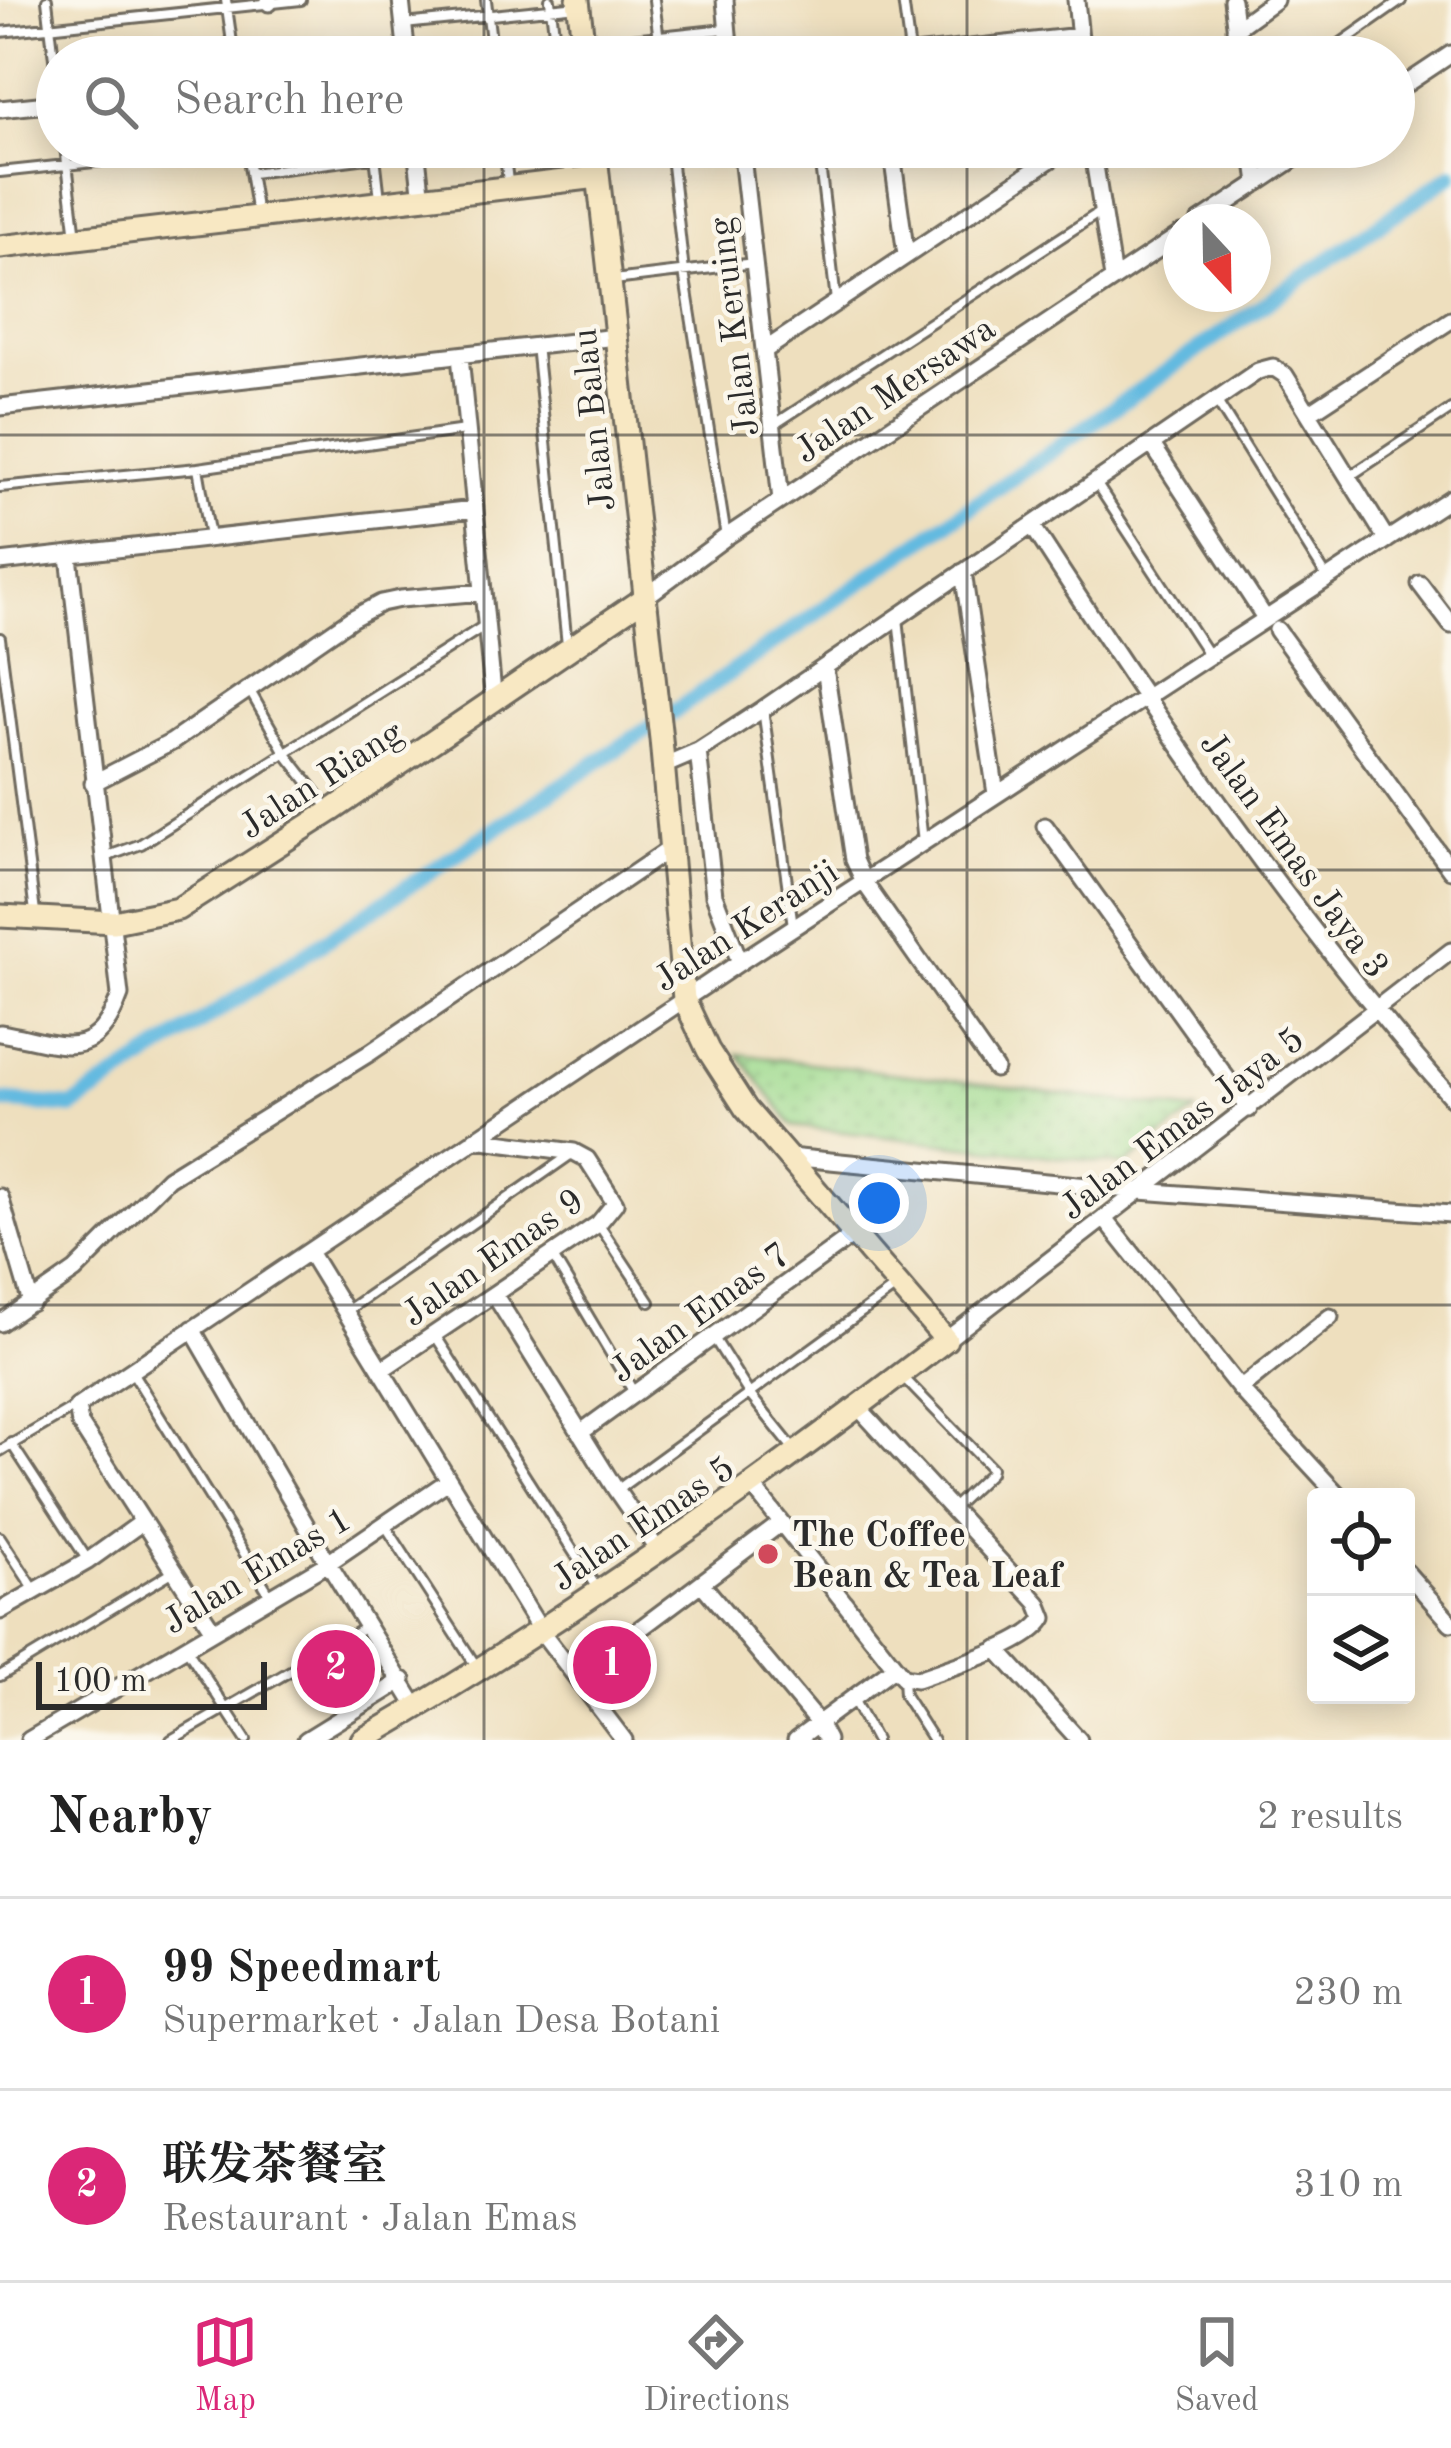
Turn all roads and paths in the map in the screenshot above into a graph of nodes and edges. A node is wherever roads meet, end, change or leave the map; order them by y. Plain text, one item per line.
1 (47, 0) edge
2 (301, 0) edge
3 (401, 0) edge
4 (486, 0) edge
5 (654, 0) edge
6 (743, 0) edge
7 (904, 0) edge
8 (1076, 0) edge
9 (1232, 0) edge
10 (1275, 0) edge
11 (725, 1) edge
12 (269, 2) edge
13 (1401, 2) edge
14 (579, 3) edge
15 (227, 4) edge
16 (551, 4) edge
17 (488, 16) junction
18 (404, 24) junction
19 (50, 27) junction
20 (727, 29) junction
21 (1235, 29) junction
22 (0, 32) edge
23 (658, 35) junction
24 (51, 36) edge
25 (231, 36) edge
26 (405, 36) edge
27 (490, 36) edge
28 (554, 36) edge
29 (583, 36) edge
30 (653, 36) edge
31 (728, 36) edge
32 (908, 36) edge
33 (1080, 36) edge
34 (1236, 36) edge
35 (1352, 36) edge
36 (1451, 54) edge
37 (1415, 78) edge
38 (36, 105) edge
39 (0, 109) edge
40 (38, 168) edge
41 (67, 168) edge
42 (251, 168) edge
43 (277, 168) edge
44 (377, 168) edge
45 (418, 168) edge
46 (506, 168) edge
47 (569, 168) edge
48 (597, 168) edge
49 (672, 168) edge
50 (744, 168) edge
51 (820, 168) edge
52 (894, 168) edge
53 (1037, 168) edge
54 (1095, 168) edge
55 (1256, 168) edge
56 (1280, 168) edge
57 (0, 172) edge
58 (252, 172) junction
59 (598, 177) junction
60 (570, 183) junction
61 (1258, 183) junction
62 (509, 189) junction
63 (422, 200) junction
64 (381, 202) junction
65 (1226, 204) edge
66 (1100, 212) junction
67 (257, 217) junction
68 (76, 239) junction
69 (1163, 246) edge
70 (0, 247) edge
71 (906, 255) junction
72 (755, 263) junction
73 (684, 272) junction
74 (1113, 278) junction
75 (609, 281) junction
76 (836, 302) junction
77 (1451, 320) edge
78 (616, 338) junction
79 (536, 345) junction
80 (765, 350) junction
81 (460, 356) junction
82 (1216, 400) junction
83 (0, 407) edge
84 (1451, 409) edge
85 (1309, 412) junction
86 (774, 424) junction
87 (467, 430) junction
88 (1153, 446) junction
89 (198, 468) junction
90 (1347, 478) junction
91 (1096, 483) junction
92 (0, 487) edge
93 (1451, 498) edge
94 (781, 500) junction
95 (474, 509) junction
96 (1033, 527) junction
97 (210, 537) junction
98 (726, 537) junction
99 (1387, 540) junction
100 (69, 556) junction
101 (0, 562) edge
102 (963, 572) junction
103 (1327, 577) junction
104 (1420, 584) dead end
105 (482, 592) junction
106 (644, 598) junction
107 (898, 616) junction
108 (1271, 624) junction
109 (486, 625) junction
110 (1451, 625) edge
111 (0, 638) edge
112 (568, 652) junction
113 (1209, 655) junction
114 (825, 668) junction
115 (250, 691) junction
116 (1144, 698) junction
117 (494, 703) junction
118 (763, 710) junction
119 (698, 751) junction
120 (286, 754) junction
121 (663, 766) junction
122 (93, 783) junction
123 (996, 794) junction
124 (331, 811) junction
125 (1045, 826) dead end
126 (923, 843) junction
127 (671, 848) junction
128 (102, 859) junction
129 (1451, 870) edge
130 (864, 882) junction
131 (0, 916) edge
132 (36, 920) junction
133 (113, 922) junction
134 (794, 928) junction
135 (1451, 951) edge
136 (740, 962) junction
137 (684, 999) junction
138 (1375, 1011) junction
139 (0, 1033) edge
140 (995, 1069) dead end
141 (1451, 1097) edge
142 (1249, 1109) junction
143 (475, 1138) junction
144 (574, 1152) junction
145 (789, 1157) junction
146 (1140, 1191) junction
147 (0, 1197) edge
148 (1451, 1214) edge
149 (1104, 1218) junction
150 (598, 1224) junction
151 (853, 1235) junction
152 (309, 1252) junction
153 (551, 1253) junction
154 (897, 1286) junction
155 (494, 1294) junction
156 (31, 1303) junction
157 (650, 1303) dead end
158 (344, 1312) junction
159 (1330, 1317) dead end
160 (0, 1323) edge
161 (192, 1329) junction
162 (434, 1334) junction
163 (713, 1336) junction
164 (946, 1340) junction
165 (131, 1370) junction
166 (381, 1370) junction
167 (901, 1374) junction
168 (1240, 1389) junction
169 (636, 1395) junction
170 (750, 1395) junction
171 (77, 1407) junction
172 (858, 1407) junction
173 (580, 1433) junction
174 (11, 1443) junction
175 (0, 1451) edge
176 (796, 1454) junction
177 (448, 1481) junction
178 (753, 1487) junction
179 (1332, 1488) edge
180 (616, 1490) junction
181 (952, 1509) junction
182 (141, 1523) junction
183 (781, 1523) junction
184 (386, 1525) junction
185 (0, 1538) edge
186 (659, 1552) junction
187 (88, 1561) junction
188 (328, 1563) junction
189 (172, 1572) junction
190 (1415, 1582) edge
191 (702, 1584) junction
192 (35, 1590) junction
193 (599, 1592) junction
194 (271, 1597) junction
195 (0, 1610) edge
196 (1451, 1623) edge
197 (369, 1625) junction
198 (212, 1629) junction
199 (541, 1631) junction
200 (184, 1646) junction
201 (997, 1649) junction
202 (479, 1670) junction
203 (899, 1672) junction
204 (0, 1676) edge
205 (577, 1676) junction
206 (403, 1680) junction
207 (853, 1699) junction
208 (227, 1707) junction
209 (418, 1708) junction
210 (818, 1723) junction
211 (29, 1740) edge
212 (171, 1740) edge
213 (247, 1740) edge
214 (306, 1740) edge
215 (362, 1740) edge
216 (624, 1740) edge
217 (796, 1740) edge
218 (827, 1740) edge
219 (875, 1740) edge
220 (933, 1740) edge
221 (1079, 1740) edge

1 - 19 lane
2 - 12 lane
3 - 18 street
4 - 17 lane
5 - 23 lane
6 - 11 lane
7 - 32 lane
8 - 33 street
9 - 21 street
10 - 21 street
11 - 20 street
12 - 15 lane
13 - 35 lane
14 - 16 lane
14 - 29 street
15 - 19 lane
15 - 25 lane
16 - 17 lane
16 - 28 lane
17 - 18 lane
17 - 27 lane
18 - 26 street
19 - 22 lane
19 - 24 lane
20 - 23 lane
20 - 31 street
21 - 34 street
23 - 30 lane
36 - 37 street
38 - 39 street
40 - 57 lane
41 - 68 lane
42 - 58 lane
43 - 58 lane
44 - 64 lane
45 - 63 street
46 - 62 lane
47 - 60 lane
48 - 59 street, Jalan Balau
49 - 73 lane
50 - 72 street, Jalan Keruing
51 - 76 lane
52 - 71 street
53 - 71 street
54 - 66 street
55 - 61 street
56 - 61 street
58 - 67 lane
59 - 60 street
59 - 75 street, Jalan Balau
60 - 62 street
61 - 65 street
62 - 63 street
63 - 64 street
64 - 67 street
66 - 74 street
66 - 86 lane
67 - 68 street
68 - 70 street
69 - 74 street, Jalan Mersawa
71 - 76 street
72 - 73 lane
72 - 80 street, Jalan Keruing
73 - 75 lane
73 - 98 lane
74 - 94 street, Jalan Mersawa
75 - 78 street, Jalan Balau
76 - 80 street
77 - 85 street
78 - 79 street
78 - 106 street, Jalan Balau
79 - 81 street
79 - 112 lane
80 - 86 street, Jalan Keruing
81 - 83 street
81 - 87 street
82 - 85 street
82 - 88 street
82 - 103 lane
84 - 90 lane
85 - 90 street
86 - 94 street, Jalan Keruing
87 - 89 lane
87 - 95 street
88 - 91 street
88 - 108 street
89 - 92 lane
89 - 97 lane
90 - 99 street
91 - 96 street
91 - 113 lane
93 - 99 street, Jalan Keranji
94 - 98 street, Jalan Mersawa
95 - 97 street
95 - 105 street
96 - 102 street
96 - 116 street, Jalan Emas Jaya 3
97 - 100 street
98 - 106 street, Jalan Mersawa
99 - 103 street, Jalan Keranji
100 - 101 street
100 - 122 street
102 - 107 street
102 - 123 street
103 - 108 street, Jalan Keranji
104 - 110 street
105 - 109 street
105 - 115 street
106 - 112 street, Jalan Riang
106 - 121 street, Jalan Balau
107 - 114 street
107 - 126 lane
108 - 113 street, Jalan Keranji
108 - 129 street
109 - 117 street
109 - 120 lane
111 - 132 lane
112 - 117 street, Jalan Riang
113 - 116 street, Jalan Keranji
114 - 118 street
114 - 130 street
115 - 120 lane
115 - 122 street
116 - 123 street, Jalan Keranji
116 - 138 street, Jalan Emas Jaya 3
117 - 124 street, Jalan Riang
118 - 119 street
118 - 134 lane
119 - 121 street
119 - 136 street
120 - 124 lane
120 - 128 lane
121 - 127 street, Jalan Balau
122 - 128 street
123 - 126 street, Jalan Keranji
124 - 133 street, Jalan Riang
125 - 142 street
126 - 130 street, Jalan Keranji
127 - 137 street, Jalan Balau
127 - 156 street
128 - 133 street
130 - 134 street, Jalan Keranji
130 - 140 street
131 - 132 street, Jalan Riang
132 - 133 street, Jalan Riang
133 - 139 street
134 - 136 street, Jalan Keranji
135 - 138 street, Jalan Emas Jaya 5
136 - 137 street, Jalan Keranji
137 - 143 street, Jalan Keranji
137 - 145 street
138 - 141 street, Jalan Emas Jaya 3
138 - 142 street, Jalan Emas Jaya 5
142 - 146 street, Jalan Emas Jaya 5
143 - 144 street, Jalan Emas 9
143 - 152 street, Jalan Keranji
144 - 150 street, Jalan Emas 9
144 - 158 lane
145 - 146 street
145 - 151 street
146 - 148 street
146 - 149 street, Jalan Emas Jaya 5
147 - 156 street
149 - 164 street, Jalan Emas Jaya 5
149 - 168 street
150 - 153 street, Jalan Emas 9
150 - 157 lane
151 - 154 street
151 - 163 street, Jalan Emas 7
152 - 158 street
152 - 161 street, Jalan Keranji
153 - 155 street, Jalan Emas 9
153 - 169 lane
154 - 164 street
154 - 170 lane
155 - 162 street, Jalan Emas 9
155 - 173 street
156 - 160 street
158 - 166 street
159 - 168 street
161 - 165 street, Jalan Keranji
161 - 188 street
162 - 166 street, Jalan Emas 9
162 - 193 lane
163 - 169 street, Jalan Emas 7
163 - 170 lane
164 - 167 street, Jalan Emas 5
165 - 171 street, Jalan Keranji
165 - 194 lane
166 - 177 street
167 - 172 street, Jalan Emas 5
167 - 181 lane
168 - 179 street
169 - 173 street, Jalan Emas 7
170 - 176 lane
170 - 180 lane
171 - 174 lane
171 - 182 street
172 - 176 street, Jalan Emas 5
172 - 181 street
173 - 180 street
174 - 175 lane
174 - 187 lane
176 - 178 street, Jalan Emas 5
177 - 184 street, Jalan Emas 1
177 - 199 street
178 - 183 street
178 - 186 street, Jalan Emas 5
180 - 186 street
181 - 201 street
182 - 187 street
182 - 189 street
183 - 191 street
183 - 203 street
184 - 188 street, Jalan Emas 1
184 - 202 lane
185 - 192 lane
186 - 193 street, Jalan Emas 5
187 - 192 street
188 - 194 street, Jalan Emas 1
188 - 197 street
189 - 198 street
189 - 204 lane
190 - 196 street
191 - 205 street
191 - 210 street
192 - 195 street
193 - 199 street, Jalan Emas 5
194 - 198 street, Jalan Emas 1
197 - 206 street
197 - 208 lane
198 - 200 street, Jalan Emas 1
199 - 202 street, Jalan Emas 5
199 - 205 street
200 - 208 lane
200 - 211 street, Jalan Emas 1
201 - 203 street
201 - 221 street
202 - 209 street, Jalan Emas 5
203 - 207 street
203 - 220 lane
205 - 216 street
206 - 209 street
206 - 214 street
207 - 210 street
207 - 219 lane
208 - 212 lane
208 - 213 lane
209 - 215 street, Jalan Emas 5
210 - 217 street
210 - 218 street

